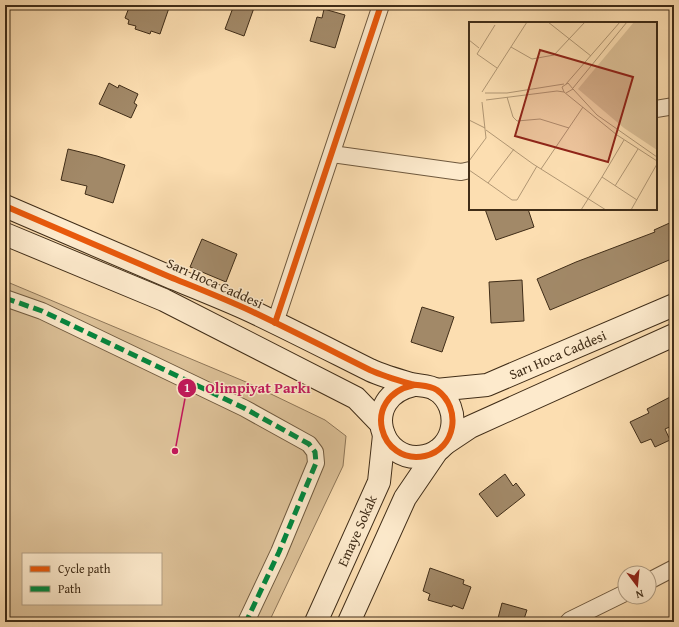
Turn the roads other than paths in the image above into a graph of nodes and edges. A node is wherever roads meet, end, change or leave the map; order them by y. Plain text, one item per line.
1 (381, 5) edge
2 (674, 106) edge
3 (657, 110) edge
4 (332, 154) junction
5 (469, 170) edge
6 (5, 206) edge
7 (5, 234) edge
8 (5, 298) edge
9 (674, 305) edge
10 (275, 323) junction
11 (674, 335) edge
12 (414, 385) junction
13 (436, 390) junction
14 (382, 430) junction
15 (442, 447) junction
16 (674, 568) edge
17 (657, 577) edge
18 (617, 596) edge
19 (246, 622) edge
20 (316, 622) edge
21 (349, 622) edge
22 (568, 622) edge

1 - 4 street
2 - 3 street
4 - 5 street
4 - 10 street
6 - 10 street, Sarı Hoca Caddesi
7 - 14 street
8 - 19 street
9 - 13 street, Sarı Hoca Caddesi
10 - 12 street, Sarı Hoca Caddesi
11 - 15 street, Sarı Hoca Caddesi
12 - 13 street
12 - 14 street
13 - 15 street
14 - 15 street
14 - 20 street, Emaye Sokak
15 - 21 street
16 - 17 street
18 - 22 street

